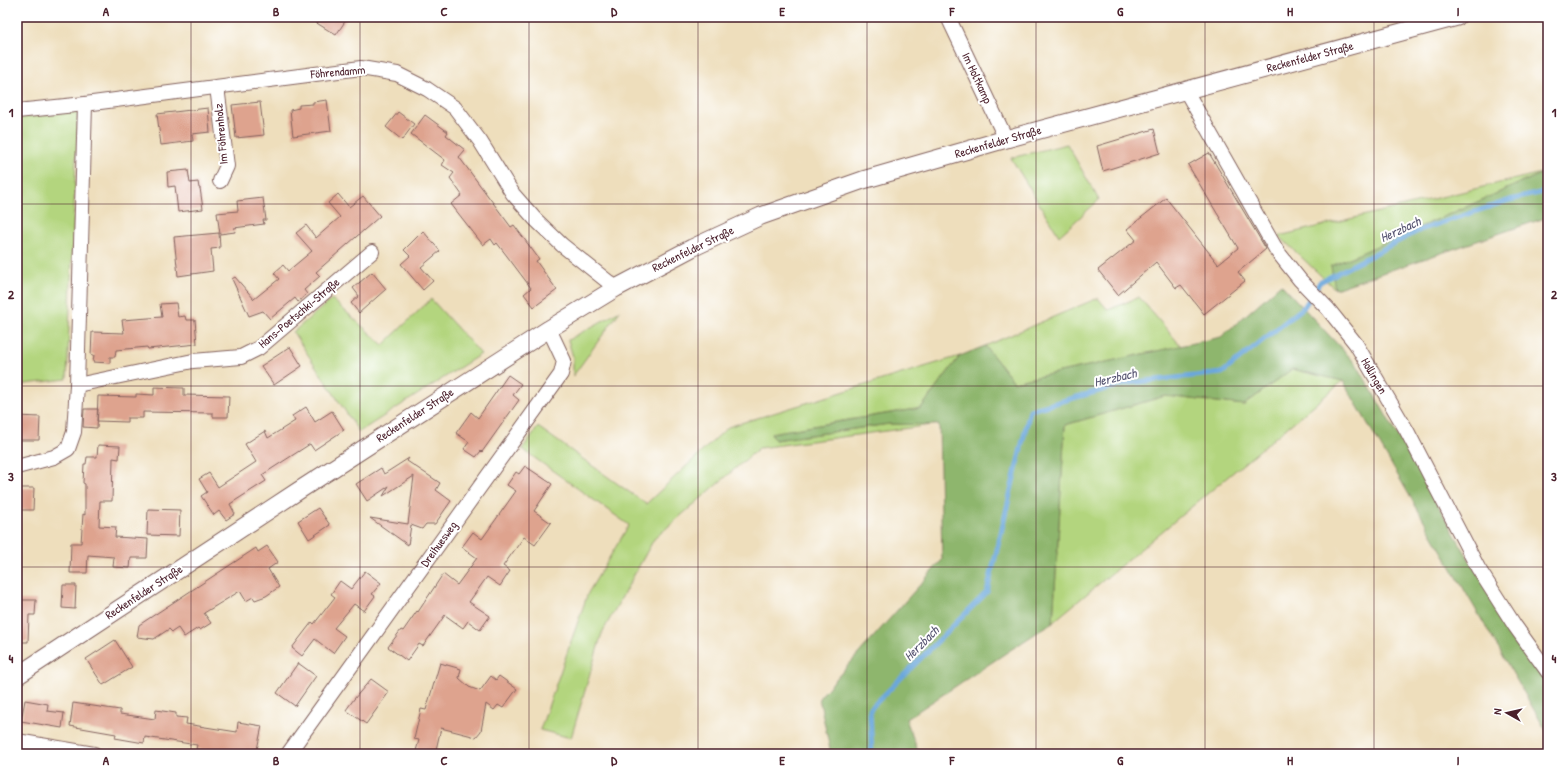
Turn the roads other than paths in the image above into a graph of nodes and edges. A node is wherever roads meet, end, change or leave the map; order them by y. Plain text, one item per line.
1 (948, 17) edge
2 (1457, 17) edge
3 (217, 87) junction
4 (1186, 91) junction
5 (85, 104) junction
6 (17, 112) edge
7 (1006, 139) junction
8 (220, 181) dead end
9 (372, 252) dead end
10 (616, 288) junction
11 (549, 329) junction
12 (77, 385) junction
13 (17, 467) edge
14 (1548, 672) edge
15 (17, 676) edge
16 (17, 741) edge
17 (94, 754) edge
18 (288, 754) edge

1 - 7 street, Im Holtkamp
2 - 4 street, Reckenfelder Straße
3 - 5 street, Föhrendamm
3 - 8 street, Im Föhrenholz
3 - 10 street, Föhrendamm
4 - 7 street, Reckenfelder Straße
4 - 14 street, Hollingen
5 - 6 street, Föhrendamm
5 - 12 street
7 - 10 street, Reckenfelder Straße
9 - 12 street, Hans-Poetschki-Straße
10 - 11 street, Reckenfelder Straße
11 - 15 street, Reckenfelder Straße
11 - 18 street, Dreihuesweg
12 - 13 street
16 - 17 street

